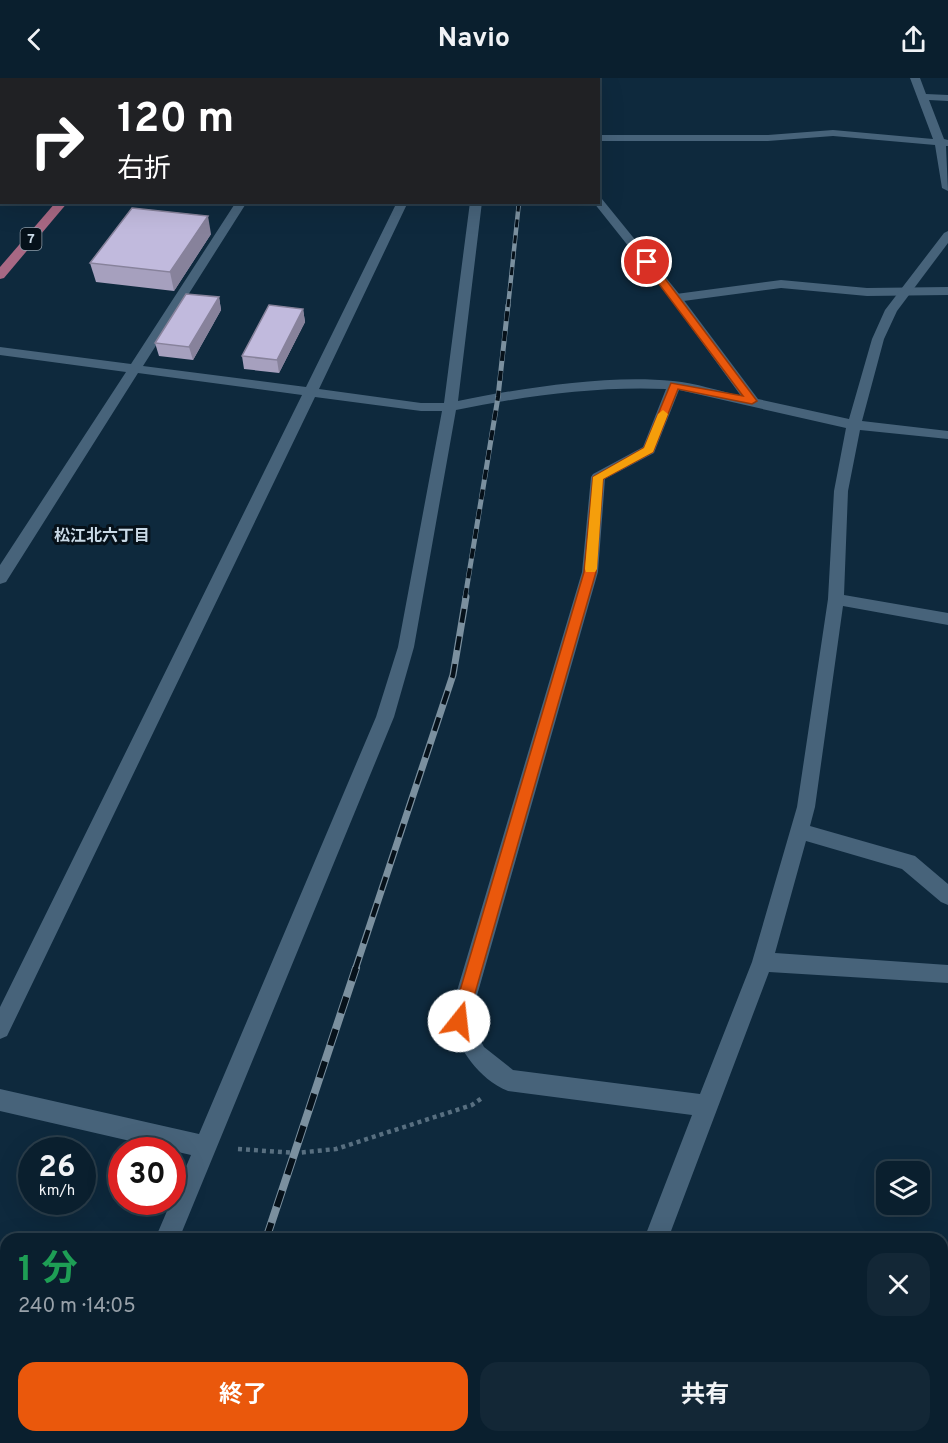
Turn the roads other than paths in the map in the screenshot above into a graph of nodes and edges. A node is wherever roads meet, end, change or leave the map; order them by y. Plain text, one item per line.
1 (915, 78) edge
2 (924, 97) junction
3 (948, 98) edge
4 (600, 138) edge
5 (944, 142) edge
6 (948, 188) edge
7 (600, 203) edge
8 (61, 204) edge
9 (241, 204) edge
10 (402, 204) edge
11 (476, 204) edge
12 (948, 235) edge
13 (0, 275) edge
14 (948, 291) edge
15 (906, 292) junction
16 (676, 298) junction
17 (0, 351) edge
18 (136, 369) junction
19 (674, 385) junction
20 (310, 393) junction
21 (752, 401) junction
22 (450, 407) junction
23 (854, 425) junction
24 (948, 435) edge
25 (0, 578) edge
26 (836, 599) junction
27 (948, 619) edge
28 (799, 831) junction
29 (948, 896) edge
30 (762, 962) junction
31 (948, 974) edge
32 (0, 1029) edge
33 (0, 1100) edge
34 (706, 1106) junction
35 (205, 1147) junction
36 (169, 1233) edge
37 (658, 1233) edge

1 - 2 street
2 - 3 street
2 - 5 street
4 - 5 street
5 - 6 street
7 - 16 street
8 - 13 main road, 7
9 - 18 street
10 - 20 street
11 - 22 street
12 - 15 street
14 - 15 street
15 - 16 street
15 - 23 street
16 - 21 street
17 - 18 street
18 - 20 street
18 - 25 street
19 - 21 street
19 - 22 street
19 - 34 street
20 - 22 street
20 - 32 street
21 - 23 street
22 - 35 street
23 - 24 street
23 - 26 street
26 - 27 street
26 - 28 street
28 - 29 street
28 - 30 street
30 - 31 street
30 - 34 street
33 - 35 street
34 - 37 street
35 - 36 street

